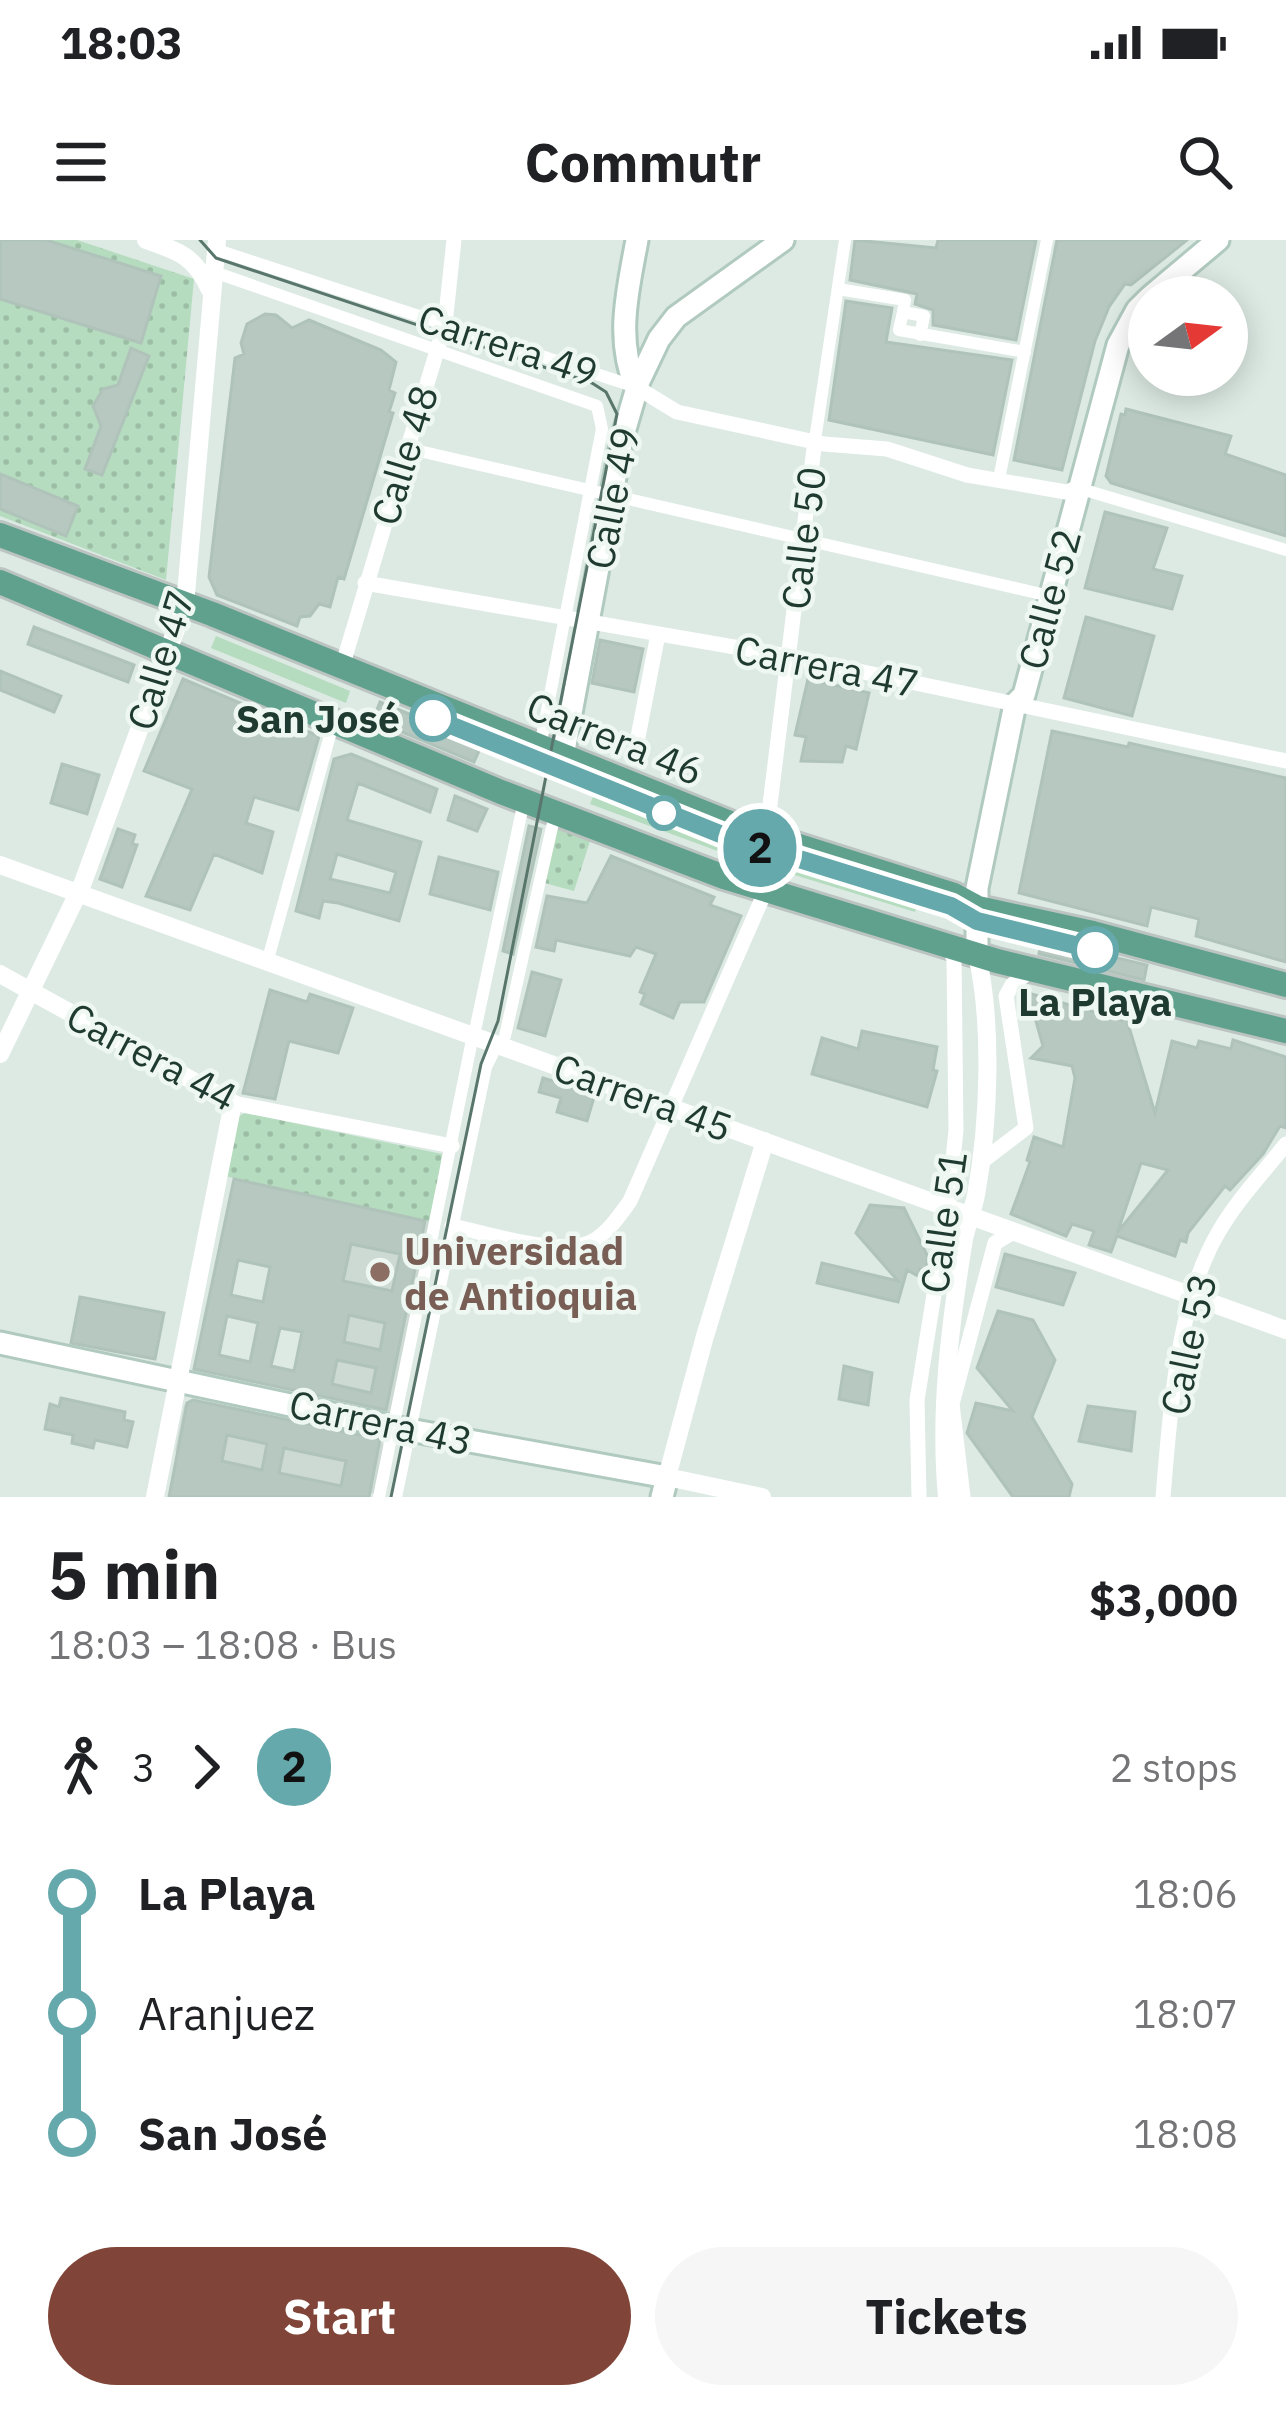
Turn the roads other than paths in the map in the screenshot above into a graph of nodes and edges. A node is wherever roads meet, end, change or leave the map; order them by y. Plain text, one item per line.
1 (146, 240) edge
2 (454, 240) edge
3 (637, 240) edge
4 (783, 240) edge
5 (845, 240) edge
6 (1047, 240) edge
7 (1218, 240) edge
8 (179, 245) edge
9 (217, 245) edge
10 (214, 272) junction
11 (1174, 276) edge
12 (838, 289) junction
13 (212, 295) junction
14 (627, 298) junction
15 (676, 316) junction
16 (445, 324) junction
17 (1128, 327) edge
18 (436, 348) junction
19 (1024, 352) junction
20 (636, 387) junction
21 (601, 412) joint
22 (815, 440) junction
23 (406, 448) junction
24 (999, 479) junction
25 (1082, 490) junction
26 (601, 493) junction
27 (0, 535) edge
28 (802, 540) junction
29 (1286, 550) edge
30 (0, 582) edge
31 (365, 583) junction
32 (1050, 596) junction
33 (184, 605) junction
34 (572, 619) junction
35 (658, 634) junction
36 (168, 652) junction
37 (787, 656) junction
38 (342, 667) junction
39 (1016, 704) junction
40 (332, 728) dead end
41 (638, 742) dead end
42 (552, 752) junction
43 (1286, 761) edge
44 (524, 801) junction
45 (555, 814) junction
46 (766, 837) junction
47 (0, 865) edge
48 (78, 892) junction
49 (765, 892) junction
50 (978, 908) junction
51 (949, 946) junction
52 (977, 955) junction
53 (268, 959) junction
54 (1031, 970) junction
55 (0, 974) edge
56 (1286, 986) edge
57 (30, 991) junction
58 (476, 1026) dead end
59 (1286, 1031) edge
60 (505, 1036) dead end
61 (471, 1045) dead end
62 (493, 1053) dead end
63 (0, 1054) edge
64 (233, 1102) junction
65 (671, 1107) junction
66 (765, 1141) junction
67 (1286, 1144) edge
68 (452, 1146) junction
69 (980, 1163) junction
70 (948, 1208) junction
71 (970, 1217) junction
72 (452, 1226) junction
73 (1015, 1231) junction
74 (1192, 1297) junction
75 (1286, 1330) edge
76 (0, 1343) edge
77 (176, 1378) junction
78 (401, 1428) junction
79 (665, 1487) edge
80 (155, 1497) edge
81 (380, 1497) edge
82 (396, 1497) edge
83 (762, 1497) edge
84 (920, 1497) edge
85 (947, 1497) edge
86 (963, 1497) edge
87 (1163, 1497) edge

1 - 8 street
2 - 16 street, Calle 48
3 - 14 main road, Calle 49
4 - 15 main road
5 - 12 street, Calle 50
6 - 19 street
7 - 11 main road, Calle 52
8 - 13 street
9 - 10 street, Calle 47
9 - 16 street, Carrera 49
10 - 13 street, Calle 47
10 - 18 street, Carrera 49
12 - 19 street
12 - 22 street, Calle 50
13 - 33 street, Calle 47
14 - 15 main road
14 - 20 main road, Calle 49
15 - 20 main road
16 - 18 street, Calle 48
16 - 20 street, Carrera 49
17 - 25 main road, Calle 52
18 - 21 street, Carrera 49
18 - 23 street, Calle 48
19 - 24 street
20 - 22 street, Carrera 49
20 - 26 main road, Calle 49
21 - 26 street, Calle 49
22 - 24 street, Carrera 49
22 - 28 street, Calle 50
23 - 26 street
23 - 31 street, Calle 48
24 - 25 street, Carrera 49
25 - 29 street, Carrera 49
25 - 32 main road, Calle 52
26 - 28 street
26 - 34 main road, Calle 49
27 - 33 main road, Carrera 46
28 - 32 street
28 - 37 street, Calle 50
30 - 36 main road
31 - 34 street, Carrera 47
31 - 38 street, Calle 48
32 - 39 main road, Calle 52
33 - 36 street, Calle 47
33 - 38 main road, Carrera 46
34 - 35 street, Carrera 47
34 - 42 main road, Calle 49
35 - 37 street, Carrera 47
35 - 41 street
36 - 44 main road
36 - 48 street, Calle 47
37 - 39 street, Carrera 47
37 - 46 street, Calle 50
38 - 42 main road, Carrera 46
39 - 43 street, Carrera 47
39 - 50 main road, Calle 52
40 - 53 street
42 - 46 main road, Carrera 46
44 - 45 main road
44 - 58 street
45 - 49 main road
45 - 60 street
46 - 50 main road, Carrera 46
47 - 48 street, Carrera 45
48 - 53 street, Carrera 45
48 - 57 street, Calle 47
49 - 51 main road
49 - 65 street
50 - 52 main road, Calle 51
50 - 56 main road, Carrera 46
51 - 52 main road
51 - 70 street, Calle 51
52 - 54 main road
52 - 69 street, Calle 51
53 - 65 street, Carrera 45
54 - 59 main road
54 - 69 street, Calle 51
55 - 57 street, Carrera 44
57 - 63 street, Calle 47
57 - 64 street, Carrera 44
61 - 68 street
62 - 72 street
64 - 68 street, Carrera 44
64 - 77 street
65 - 66 street, Carrera 45
65 - 72 street
66 - 70 street, Carrera 45
66 - 79 street
67 - 74 street, Calle 53
68 - 78 street
69 - 71 street, Calle 51
70 - 71 street, Carrera 45
70 - 84 street, Calle 51
71 - 73 street, Carrera 45
71 - 85 street, Calle 51
72 - 78 street
73 - 74 street, Carrera 45
73 - 86 street, Calle 51
74 - 75 street, Carrera 45
74 - 87 street, Calle 53
76 - 77 main road, Carrera 43
77 - 78 main road, Carrera 43
77 - 80 street
78 - 79 main road, Carrera 43
78 - 81 street
78 - 82 street
79 - 83 street, Carrera 43

